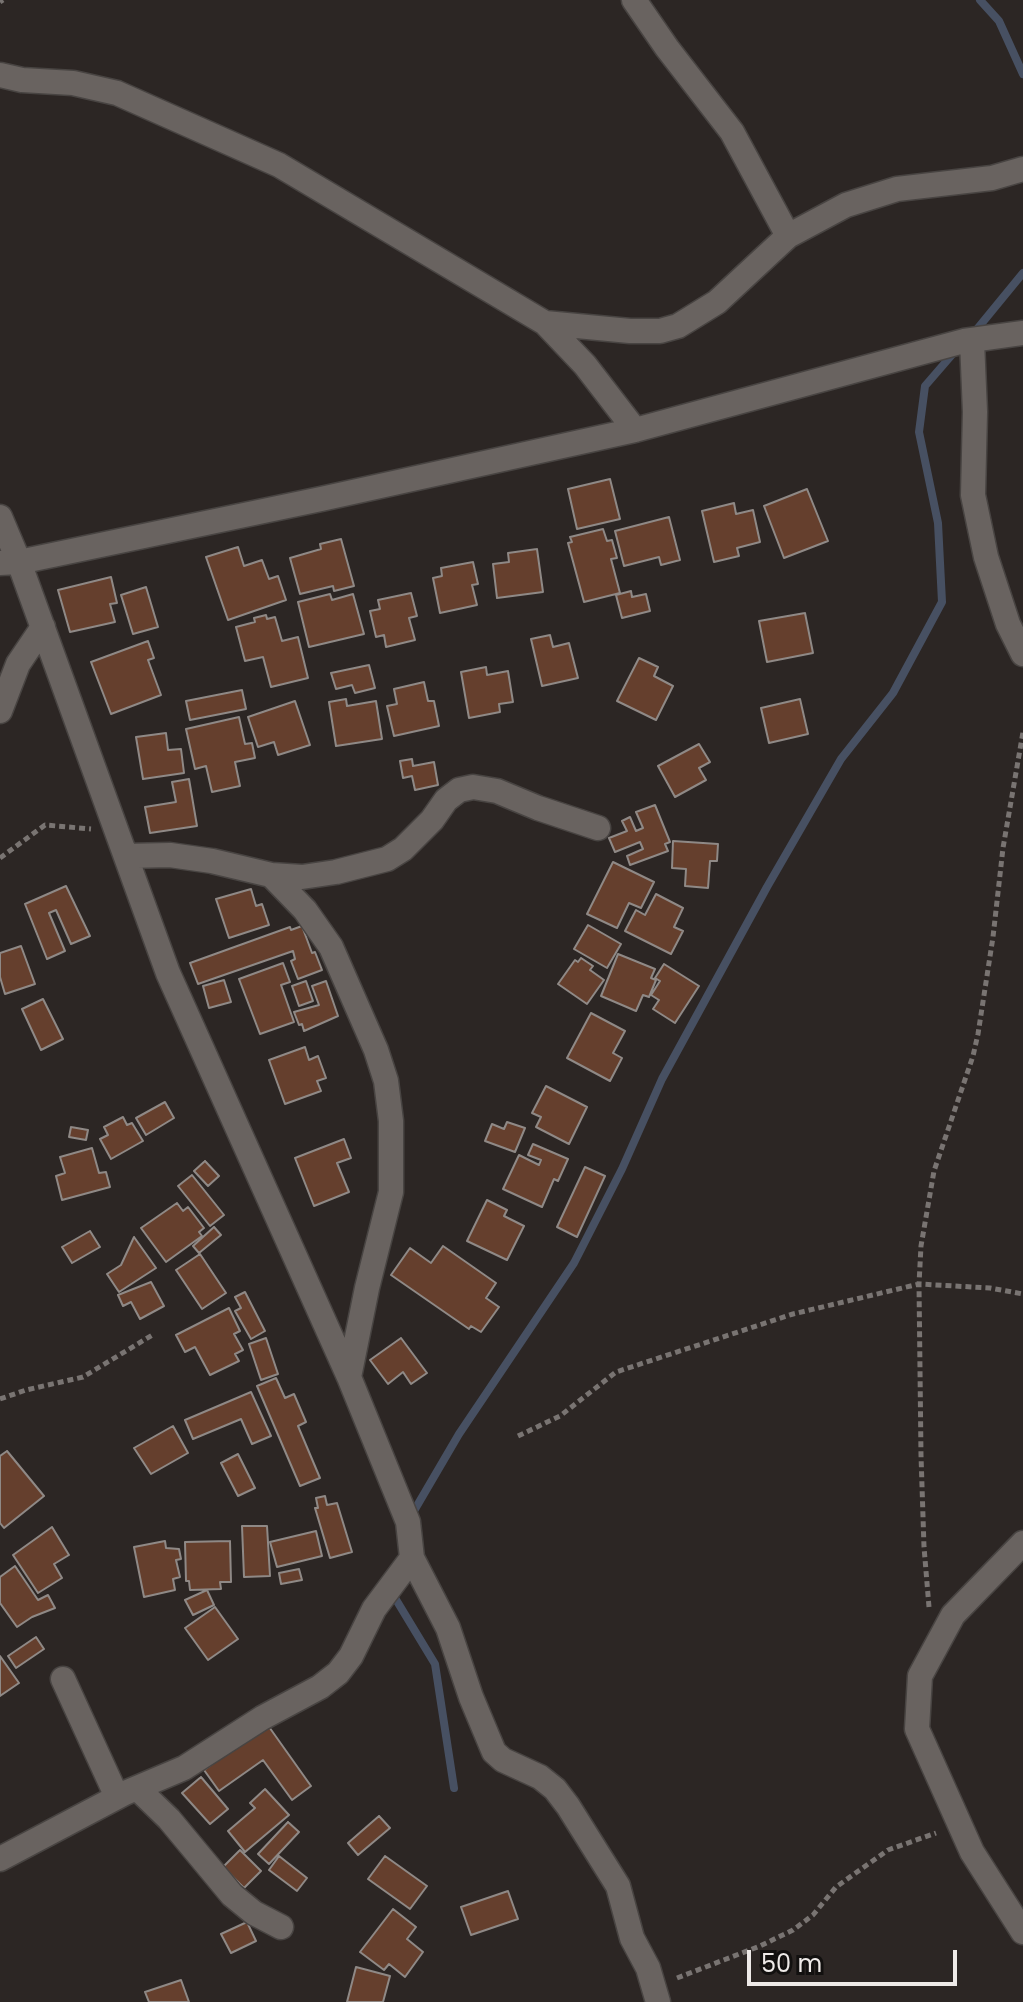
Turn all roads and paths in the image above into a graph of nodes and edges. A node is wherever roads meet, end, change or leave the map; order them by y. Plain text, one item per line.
1 (634, 0) edge
2 (0, 75) edge
3 (1022, 170) edge
4 (788, 236) junction
5 (545, 323) junction
6 (1023, 333) edge
7 (979, 340) junction
8 (635, 430) junction
9 (0, 517) edge
10 (10, 562) edge
11 (43, 627) junction
12 (1023, 654) edge
13 (0, 711) edge
14 (1023, 732) edge
15 (116, 828) junction
16 (598, 828) dead end
17 (126, 856) junction
18 (0, 858) edge
19 (271, 875) junction
20 (919, 1284) junction
21 (1023, 1294) edge
22 (154, 1334) dead end
23 (349, 1377) junction
24 (0, 1399) edge
25 (518, 1436) dead end
26 (1023, 1543) edge
27 (412, 1558) junction
28 (933, 1651) junction
29 (63, 1679) dead end
30 (127, 1793) junction
31 (960, 1825) junction
32 (0, 1859) edge
33 (281, 1927) dead end
34 (1023, 1932) edge
35 (656, 1995) edge

1 - 4 street
2 - 5 street
3 - 4 street
4 - 5 street
5 - 8 street
6 - 7 street
7 - 8 street
7 - 12 street
8 - 10 street
9 - 10 street
10 - 11 street
11 - 13 street
11 - 15 street
14 - 20 path
15 - 17 street
15 - 18 path
16 - 19 street
17 - 19 street
17 - 23 street
19 - 23 street
20 - 21 path
20 - 25 path
20 - 28 path
22 - 24 path
23 - 27 street
26 - 28 street
27 - 30 street
27 - 35 street
28 - 31 street
29 - 30 street
30 - 32 street
30 - 33 street
31 - 34 street
31 - 35 path

